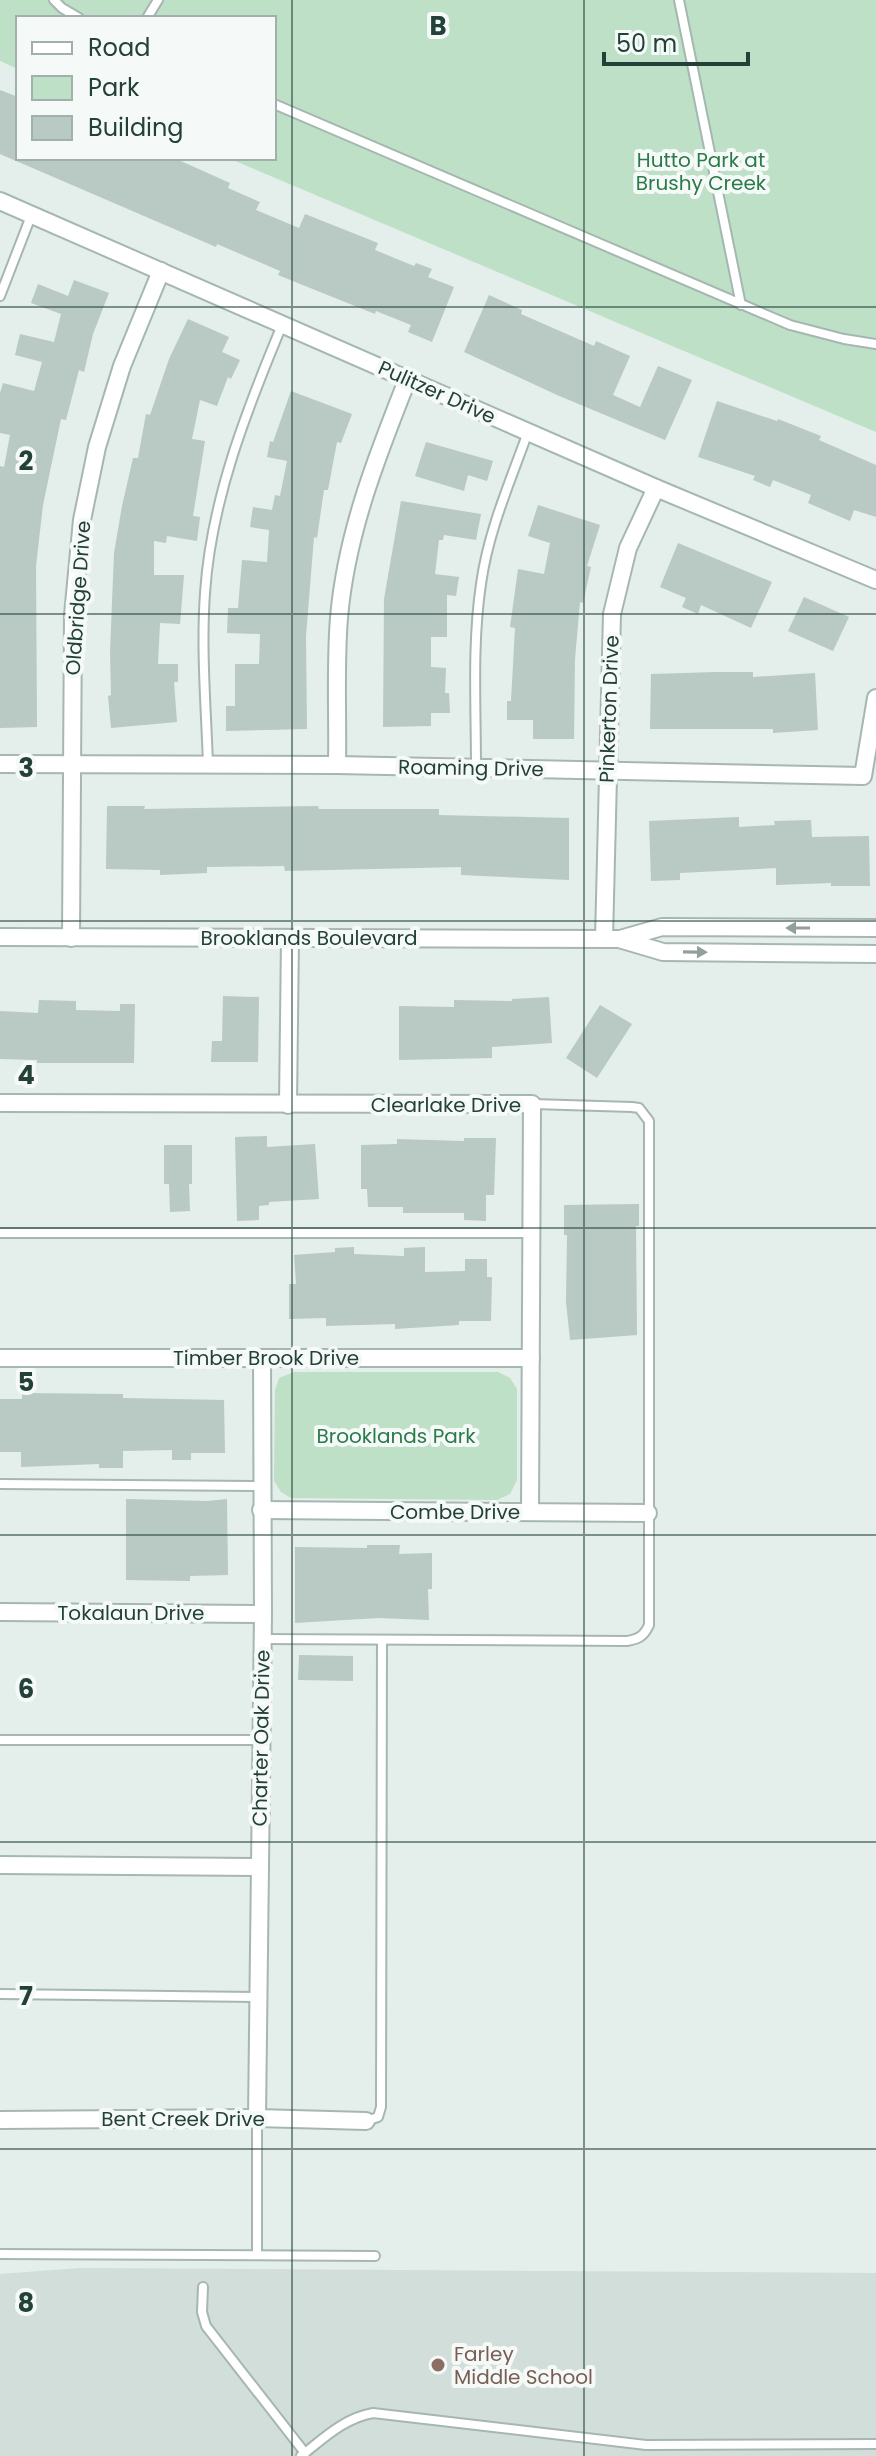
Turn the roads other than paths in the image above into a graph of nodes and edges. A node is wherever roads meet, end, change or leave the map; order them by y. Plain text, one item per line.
1 (54, 0) edge
2 (679, 0) edge
3 (76, 16) edge
4 (276, 105) edge
5 (0, 201) edge
6 (31, 216) junction
7 (161, 271) junction
8 (0, 296) edge
9 (741, 305) junction
10 (282, 324) junction
11 (876, 344) edge
12 (408, 378) junction
13 (528, 432) junction
14 (656, 488) junction
15 (876, 580) edge
16 (876, 698) edge
17 (0, 764) edge
18 (70, 764) junction
19 (208, 764) junction
20 (337, 765) junction
21 (476, 768) junction
22 (607, 771) junction
23 (876, 928) edge
24 (0, 937) edge
25 (71, 938) junction
26 (290, 938) junction
27 (611, 939) junction
28 (876, 954) edge
29 (0, 1103) edge
30 (532, 1104) junction
31 (288, 1105) junction
32 (0, 1233) edge
33 (531, 1233) junction
34 (0, 1358) edge
35 (262, 1358) junction
36 (531, 1358) junction
37 (0, 1484) edge
38 (261, 1486) junction
39 (261, 1510) junction
40 (530, 1512) junction
41 (648, 1513) junction
42 (0, 1612) edge
43 (263, 1614) junction
44 (262, 1639) junction
45 (382, 1640) junction
46 (0, 1740) edge
47 (261, 1740) junction
48 (0, 1865) edge
49 (260, 1867) junction
50 (0, 1994) edge
51 (259, 1997) junction
52 (257, 2118) junction
53 (0, 2120) edge
54 (366, 2121) joint
55 (0, 2254) edge
56 (257, 2254) junction
57 (375, 2256) dead end
58 (203, 2287) dead end
59 (709, 2443) junction
60 (876, 2444) edge
61 (646, 2445) junction
62 (303, 2455) edge
63 (645, 2456) edge
64 (708, 2456) edge

1 - 3 lane
2 - 9 lane
4 - 9 lane
5 - 6 street, Pulitzer Drive
6 - 7 street, Pulitzer Drive
6 - 8 lane
7 - 10 street, Pulitzer Drive
7 - 18 street, Oldbridge Drive
9 - 11 lane
10 - 12 street, Pulitzer Drive
10 - 19 lane
12 - 13 street, Pulitzer Drive
12 - 20 street
13 - 14 street, Pulitzer Drive
13 - 21 lane
14 - 15 street, Pulitzer Drive
14 - 22 street, Pinkerton Drive
16 - 22 street, Roaming Drive
17 - 18 street, Roaming Drive
18 - 19 street, Roaming Drive
18 - 25 street, Oldbridge Drive
19 - 20 street, Roaming Drive
20 - 21 street, Roaming Drive
21 - 22 street, Roaming Drive
22 - 27 street, Pinkerton Drive
23 -> 27 street, Brooklands Boulevard
24 - 25 street, Brooklands Boulevard
25 - 26 street, Brooklands Boulevard
26 - 27 street, Brooklands Boulevard
26 - 31 street
27 -> 28 street, Brooklands Boulevard
29 - 31 street, Clearlake Drive
30 - 31 street, Clearlake Drive
30 - 33 street, Clearlake Drive
30 - 41 lane
32 - 33 lane
33 - 36 street, Clearlake Drive
34 - 35 street, Timber Brook Drive
35 - 36 street, Timber Brook Drive
35 - 38 street, Charter Oak Drive
36 - 40 street, Clearlake Drive
37 - 38 lane
38 - 39 street, Charter Oak Drive
39 - 40 street, Combe Drive
39 - 43 street, Charter Oak Drive
40 - 41 street, Combe Drive
41 - 45 lane
42 - 43 street, Tokalaun Drive
43 - 44 street, Charter Oak Drive
44 - 45 lane
44 - 47 street, Charter Oak Drive
45 - 54 lane
46 - 47 lane
47 - 49 street, Charter Oak Drive
48 - 49 street
49 - 51 street, Charter Oak Drive
50 - 51 lane
51 - 52 street, Charter Oak Drive
52 - 53 street, Bent Creek Drive
52 - 54 street, Bent Creek Drive
52 - 56 lane
55 - 56 lane
56 - 57 lane
58 - 62 lane
59 - 60 lane
59 - 61 lane
59 - 64 lane
61 - 62 lane
61 - 63 lane

